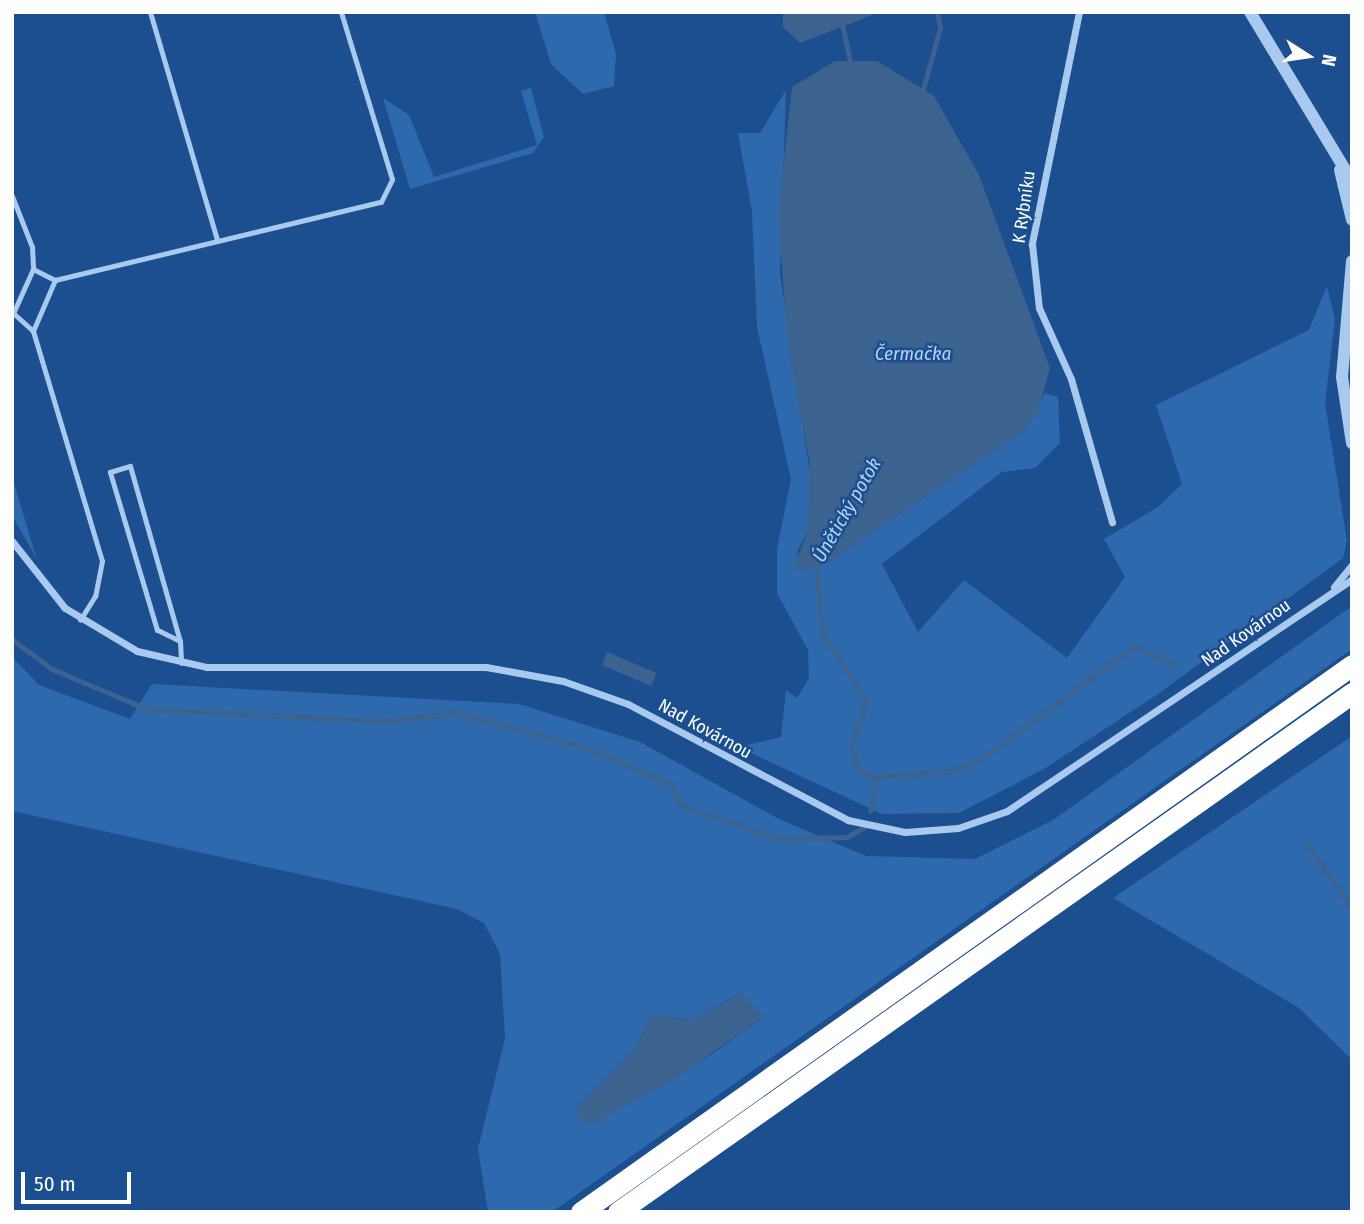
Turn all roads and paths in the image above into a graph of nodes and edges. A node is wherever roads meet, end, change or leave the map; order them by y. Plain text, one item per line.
1 (150, 12) edge
2 (341, 12) edge
3 (1079, 12) edge
4 (1250, 12) edge
5 (1335, 153) junction
6 (1352, 181) edge
7 (12, 196) edge
8 (1352, 220) edge
9 (217, 240) junction
10 (1352, 261) edge
11 (33, 269) junction
12 (1351, 279) edge
13 (55, 280) junction
14 (13, 311) edge
15 (1352, 318) edge
16 (33, 331) junction
17 (1342, 352) junction
18 (1352, 443) edge
19 (1112, 522) dead end
20 (12, 541) edge
21 (1352, 565) edge
22 (1352, 579) edge
23 (1327, 596) junction
24 (80, 620) junction
25 (180, 641) junction
26 (181, 663) junction
27 (1352, 665) edge
28 (1352, 693) edge
29 (581, 1212) edge
30 (618, 1212) edge

1 - 9 lane
2 - 9 lane
3 - 19 street, K Rybníku
4 - 5 street
5 - 6 street
5 - 8 street
7 - 11 lane
9 - 13 lane
10 - 12 street
11 - 13 lane
11 - 14 lane
12 - 17 street
13 - 16 lane
14 - 16 lane
15 - 17 street
16 - 24 lane
17 - 18 street
20 - 24 street, Nad Kovárnou
21 - 23 street
22 - 23 street, Nad Kovárnou
23 - 26 street, Nad Kovárnou
24 - 26 street, Nad Kovárnou
25 - 25 lane
25 - 26 lane
27 - 29 highway
28 - 30 highway

